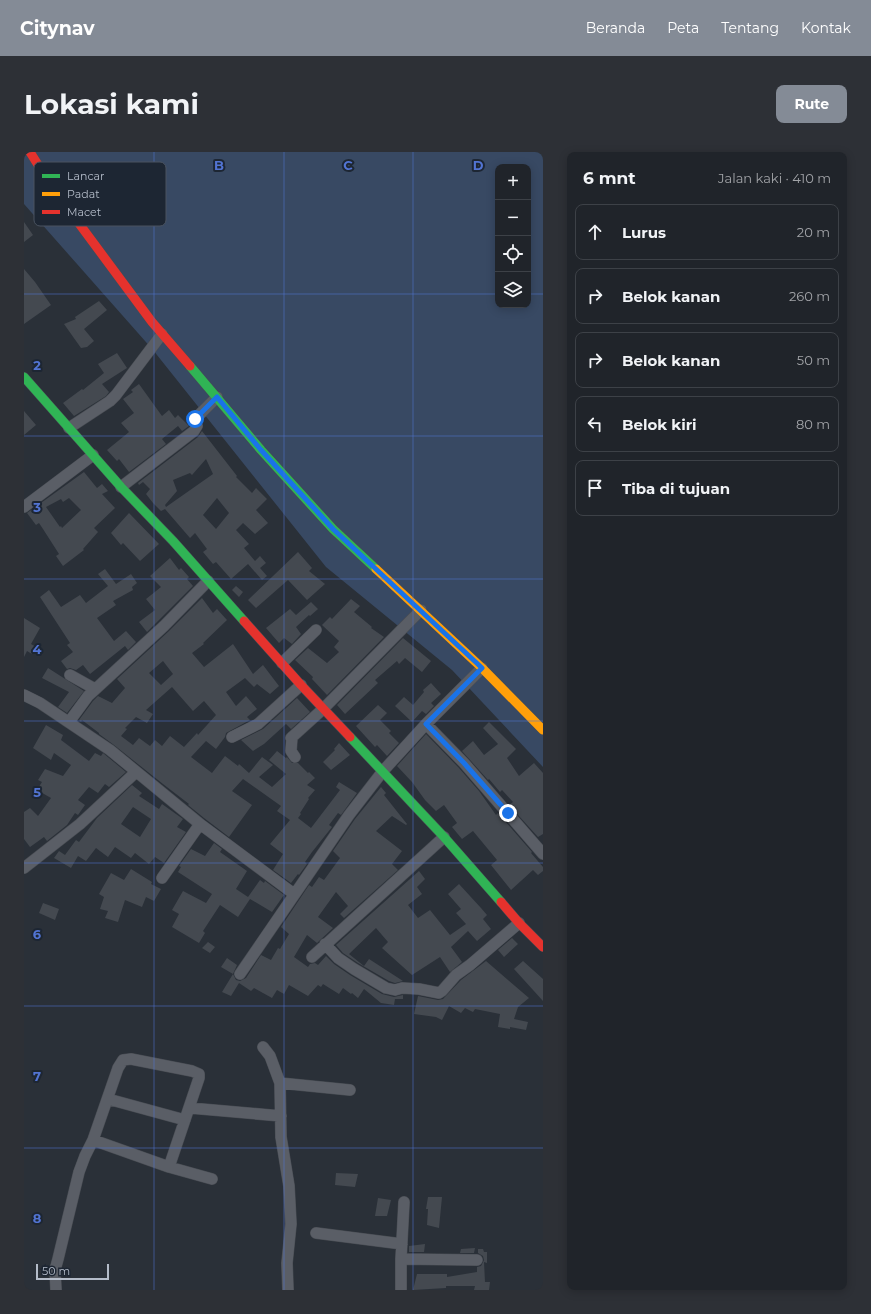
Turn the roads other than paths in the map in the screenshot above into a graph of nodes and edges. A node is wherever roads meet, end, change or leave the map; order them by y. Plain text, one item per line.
1 (30, 152) edge
2 (36, 162) edge
3 (81, 226) edge
4 (162, 334) junction
5 (24, 377) edge
6 (217, 397) junction
7 (69, 428) junction
8 (93, 455) junction
9 (121, 487) junction
10 (24, 507) edge
11 (208, 581) junction
12 (421, 610) junction
13 (316, 630) dead end
14 (282, 663) junction
15 (482, 668) junction
16 (70, 675) dead end
17 (301, 685) junction
18 (95, 689) junction
19 (24, 695) edge
20 (323, 709) junction
21 (69, 722) junction
22 (426, 724) junction
23 (543, 730) edge
24 (232, 737) dead end
25 (295, 757) dead end
26 (383, 771) junction
27 (136, 772) junction
28 (200, 824) junction
29 (444, 837) junction
30 (543, 854) edge
31 (25, 868) edge
32 (162, 878) dead end
33 (294, 894) junction
34 (519, 923) junction
35 (325, 944) junction
36 (543, 947) edge
37 (312, 956) dead end
38 (240, 974) dead end
39 (263, 1047) dead end
40 (280, 1083) junction
41 (350, 1090) dead end
42 (108, 1099) junction
43 (190, 1108) junction
44 (281, 1116) junction
45 (185, 1120) junction
46 (93, 1140) junction
47 (169, 1167) junction
48 (212, 1179) dead end
49 (404, 1202) dead end
50 (316, 1233) dead end
51 (402, 1244) junction
52 (401, 1259) junction
53 (477, 1260) dead end
54 (56, 1290) edge
55 (288, 1290) edge
56 (401, 1290) edge

1 - 2 main road
3 - 4 main road
4 - 6 main road
4 - 7 street
5 - 7 main road
6 - 9 street
6 - 12 main road
7 - 8 main road
8 - 9 main road
8 - 10 street
9 - 11 main road
11 - 14 main road
11 - 18 street
12 - 15 main road
12 - 20 street
13 - 14 street
14 - 17 main road
15 - 22 street
15 - 23 main road
16 - 18 street
17 - 20 main road
17 - 24 street
18 - 21 street
19 - 21 street
20 - 25 street
20 - 26 main road
21 - 27 street
22 - 26 street
22 - 30 street
26 - 29 main road
26 - 33 street
27 - 28 street
27 - 31 street
28 - 32 street
28 - 33 street
29 - 34 main road
29 - 35 street
33 - 38 street
34 - 35 street
34 - 36 main road
35 - 37 street
39 - 40 street
40 - 41 street
40 - 44 street
42 - 43 street
42 - 45 street
42 - 46 street
43 - 44 street
43 - 45 street
44 - 55 street
45 - 47 street
46 - 47 street
46 - 54 street
47 - 48 street
49 - 51 street
50 - 51 street
51 - 52 street
52 - 53 street
52 - 56 street

